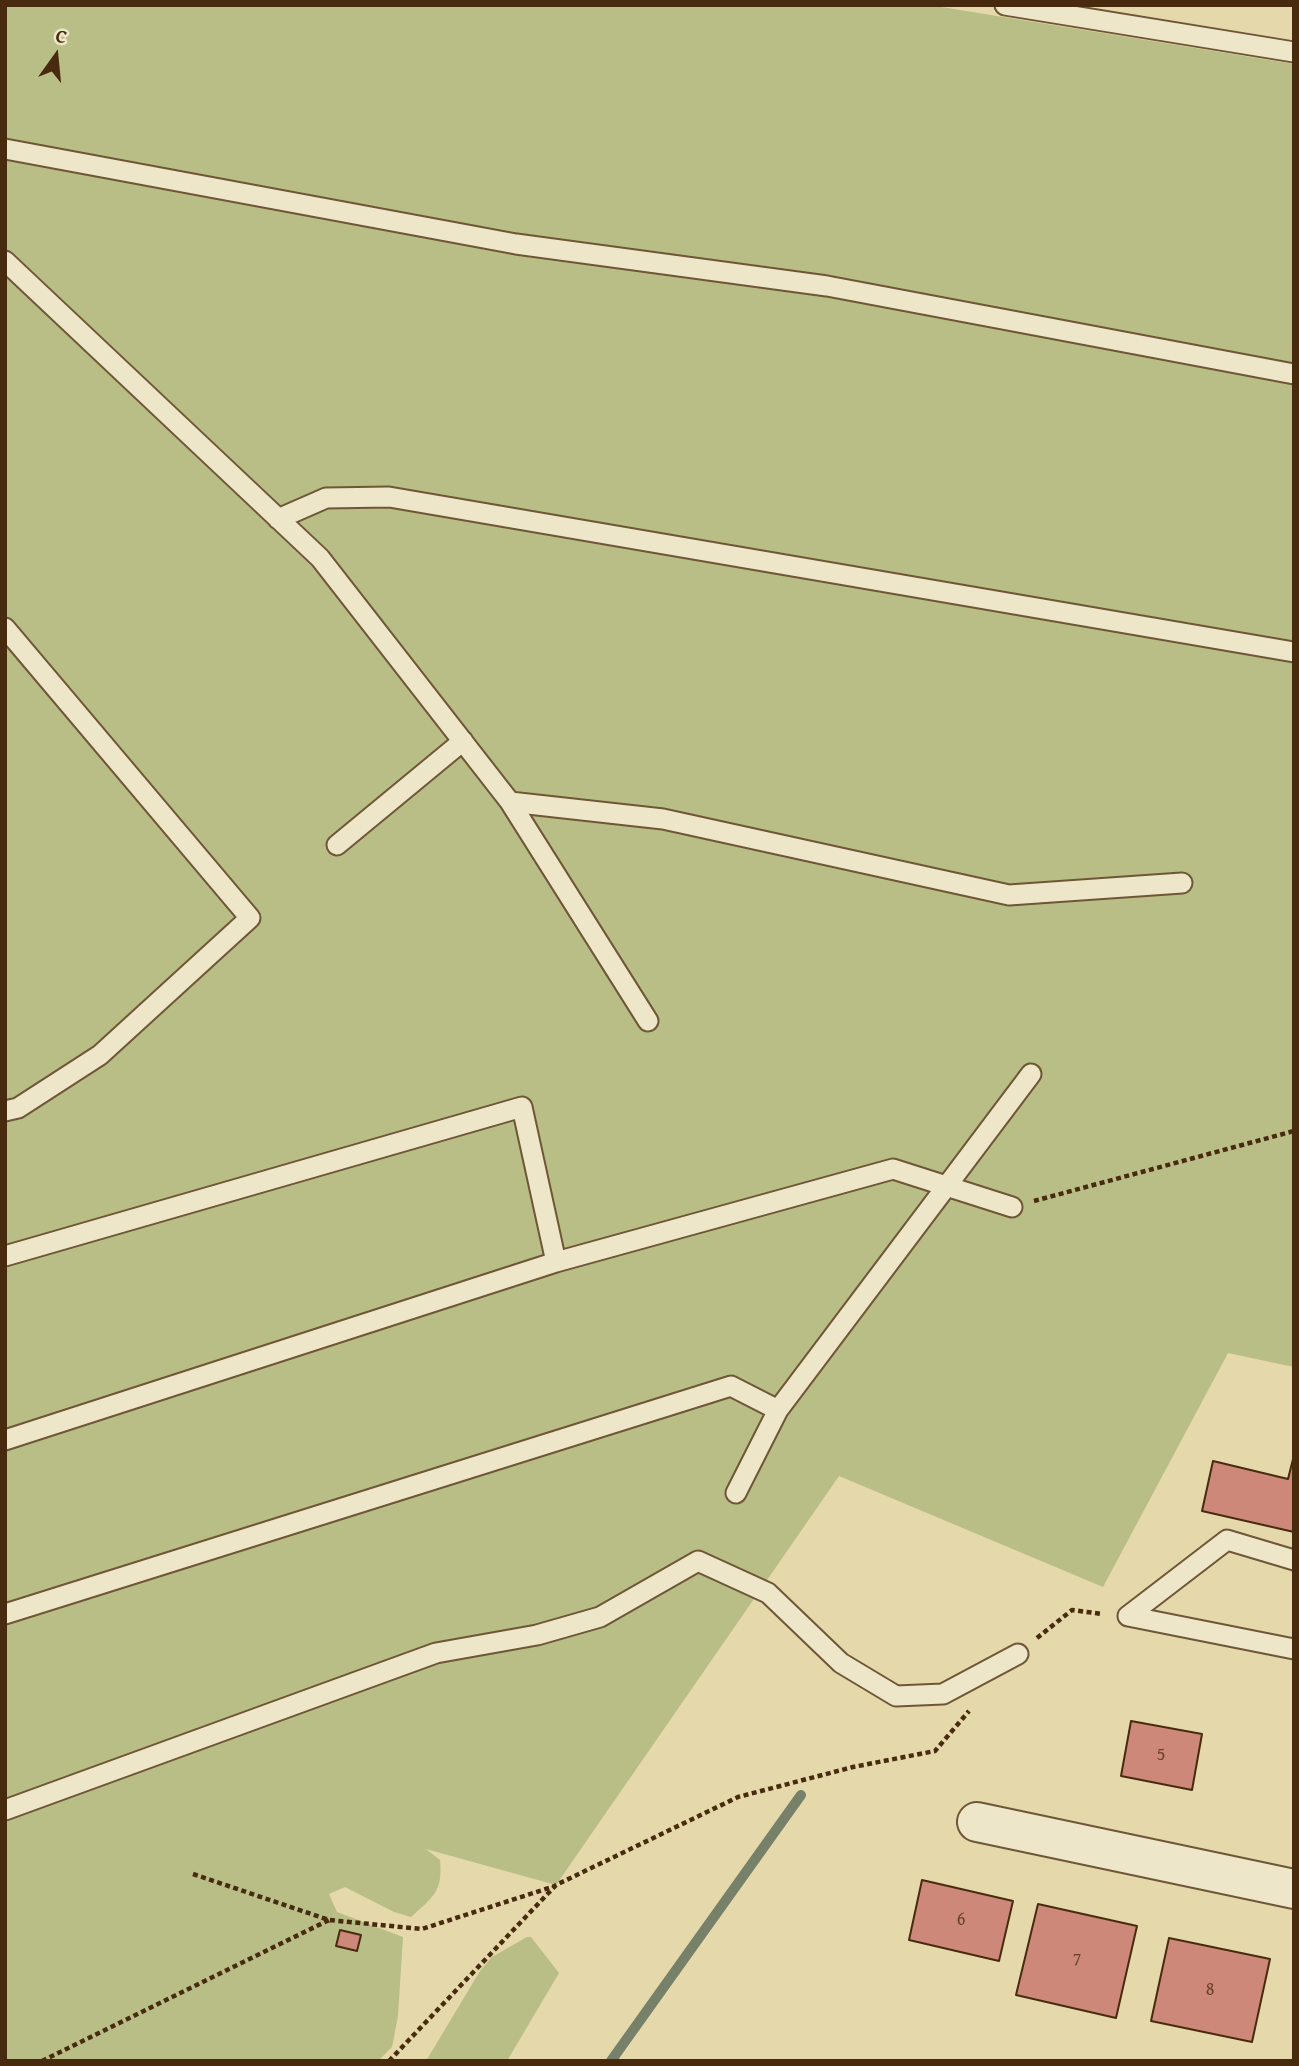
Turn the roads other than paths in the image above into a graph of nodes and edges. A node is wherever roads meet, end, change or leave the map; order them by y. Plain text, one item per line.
1 (1005, 5) edge
2 (1294, 52) edge
3 (5, 149) edge
4 (5, 261) edge
5 (1294, 374) edge
6 (278, 519) junction
7 (5, 628) edge
8 (1294, 652) edge
9 (463, 741) junction
10 (510, 802) junction
11 (337, 845) dead end
12 (1182, 883) dead end
13 (648, 1021) dead end
14 (1031, 1074) dead end
15 (5, 1111) edge
16 (948, 1184) junction
17 (1012, 1207) road end
18 (5, 1256) edge
19 (556, 1262) junction
20 (778, 1410) junction
21 (5, 1440) edge
22 (736, 1493) dead end
23 (1294, 1560) edge
24 (5, 1614) edge
25 (1294, 1650) edge
26 (1018, 1654) road end
27 (5, 1810) edge
28 (977, 1822) dead end
29 (1294, 1889) edge

1 - 2 lane
3 - 5 lane
4 - 6 lane
6 - 8 lane
6 - 9 lane
7 - 15 lane
9 - 10 lane
9 - 11 lane
10 - 12 lane
10 - 13 lane
14 - 16 lane
16 - 17 lane
16 - 19 lane
16 - 20 lane
18 - 19 lane
19 - 21 lane
20 - 22 lane
20 - 24 lane
23 - 25 lane
26 - 27 lane
28 - 29 street

